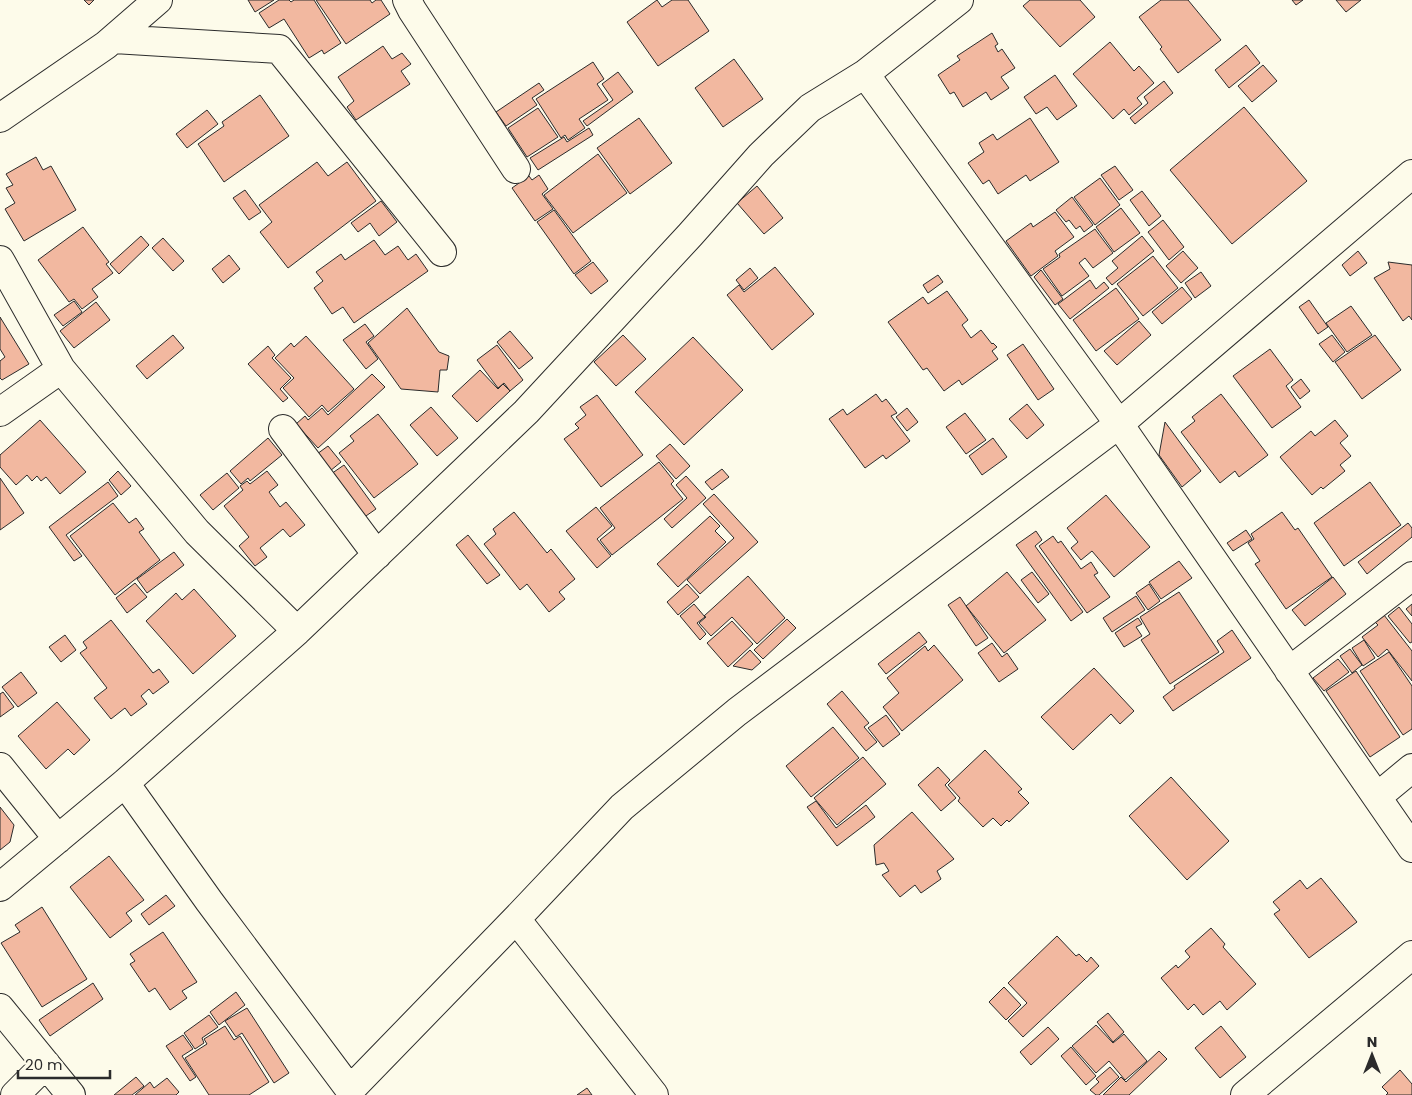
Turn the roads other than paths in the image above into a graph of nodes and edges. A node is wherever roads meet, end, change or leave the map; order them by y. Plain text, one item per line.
1 (158, 0) edge
2 (407, 0) edge
3 (958, 0) edge
4 (114, 39) junction
5 (864, 74) junction
6 (0, 118) edge
7 (516, 169) dead end
8 (1412, 174) edge
9 (442, 252) dead end
10 (0, 260) edge
11 (61, 369) junction
12 (0, 412) edge
13 (1118, 424) junction
14 (283, 429) dead end
15 (377, 555) junction
16 (1412, 576) edge
17 (297, 631) junction
18 (1289, 671) junction
19 (0, 767) edge
20 (1412, 768) edge
21 (125, 783) junction
22 (1377, 797) junction
23 (58, 839) junction
24 (1412, 848) edge
25 (0, 887) edge
26 (516, 919) junction
27 (1412, 955) edge
28 (0, 1008) edge
29 (46, 1064) junction
30 (350, 1093) edge
31 (15, 1095) edge
32 (71, 1095) edge
33 (654, 1095) edge
34 (1245, 1095) edge

1 - 4 street
2 - 7 street
3 - 5 street
4 - 6 street
4 - 9 street
5 - 13 street
5 - 15 street
8 - 13 street
10 - 11 street
11 - 12 street
11 - 17 street
13 - 18 street
13 - 26 street
14 - 15 street
15 - 17 street
16 - 18 street
17 - 21 street
18 - 22 street
19 - 23 street
20 - 22 street
21 - 23 street
21 - 30 street
22 - 24 street
23 - 25 street
26 - 30 street
26 - 33 street
27 - 34 street
28 - 29 street
29 - 31 street
29 - 32 street

